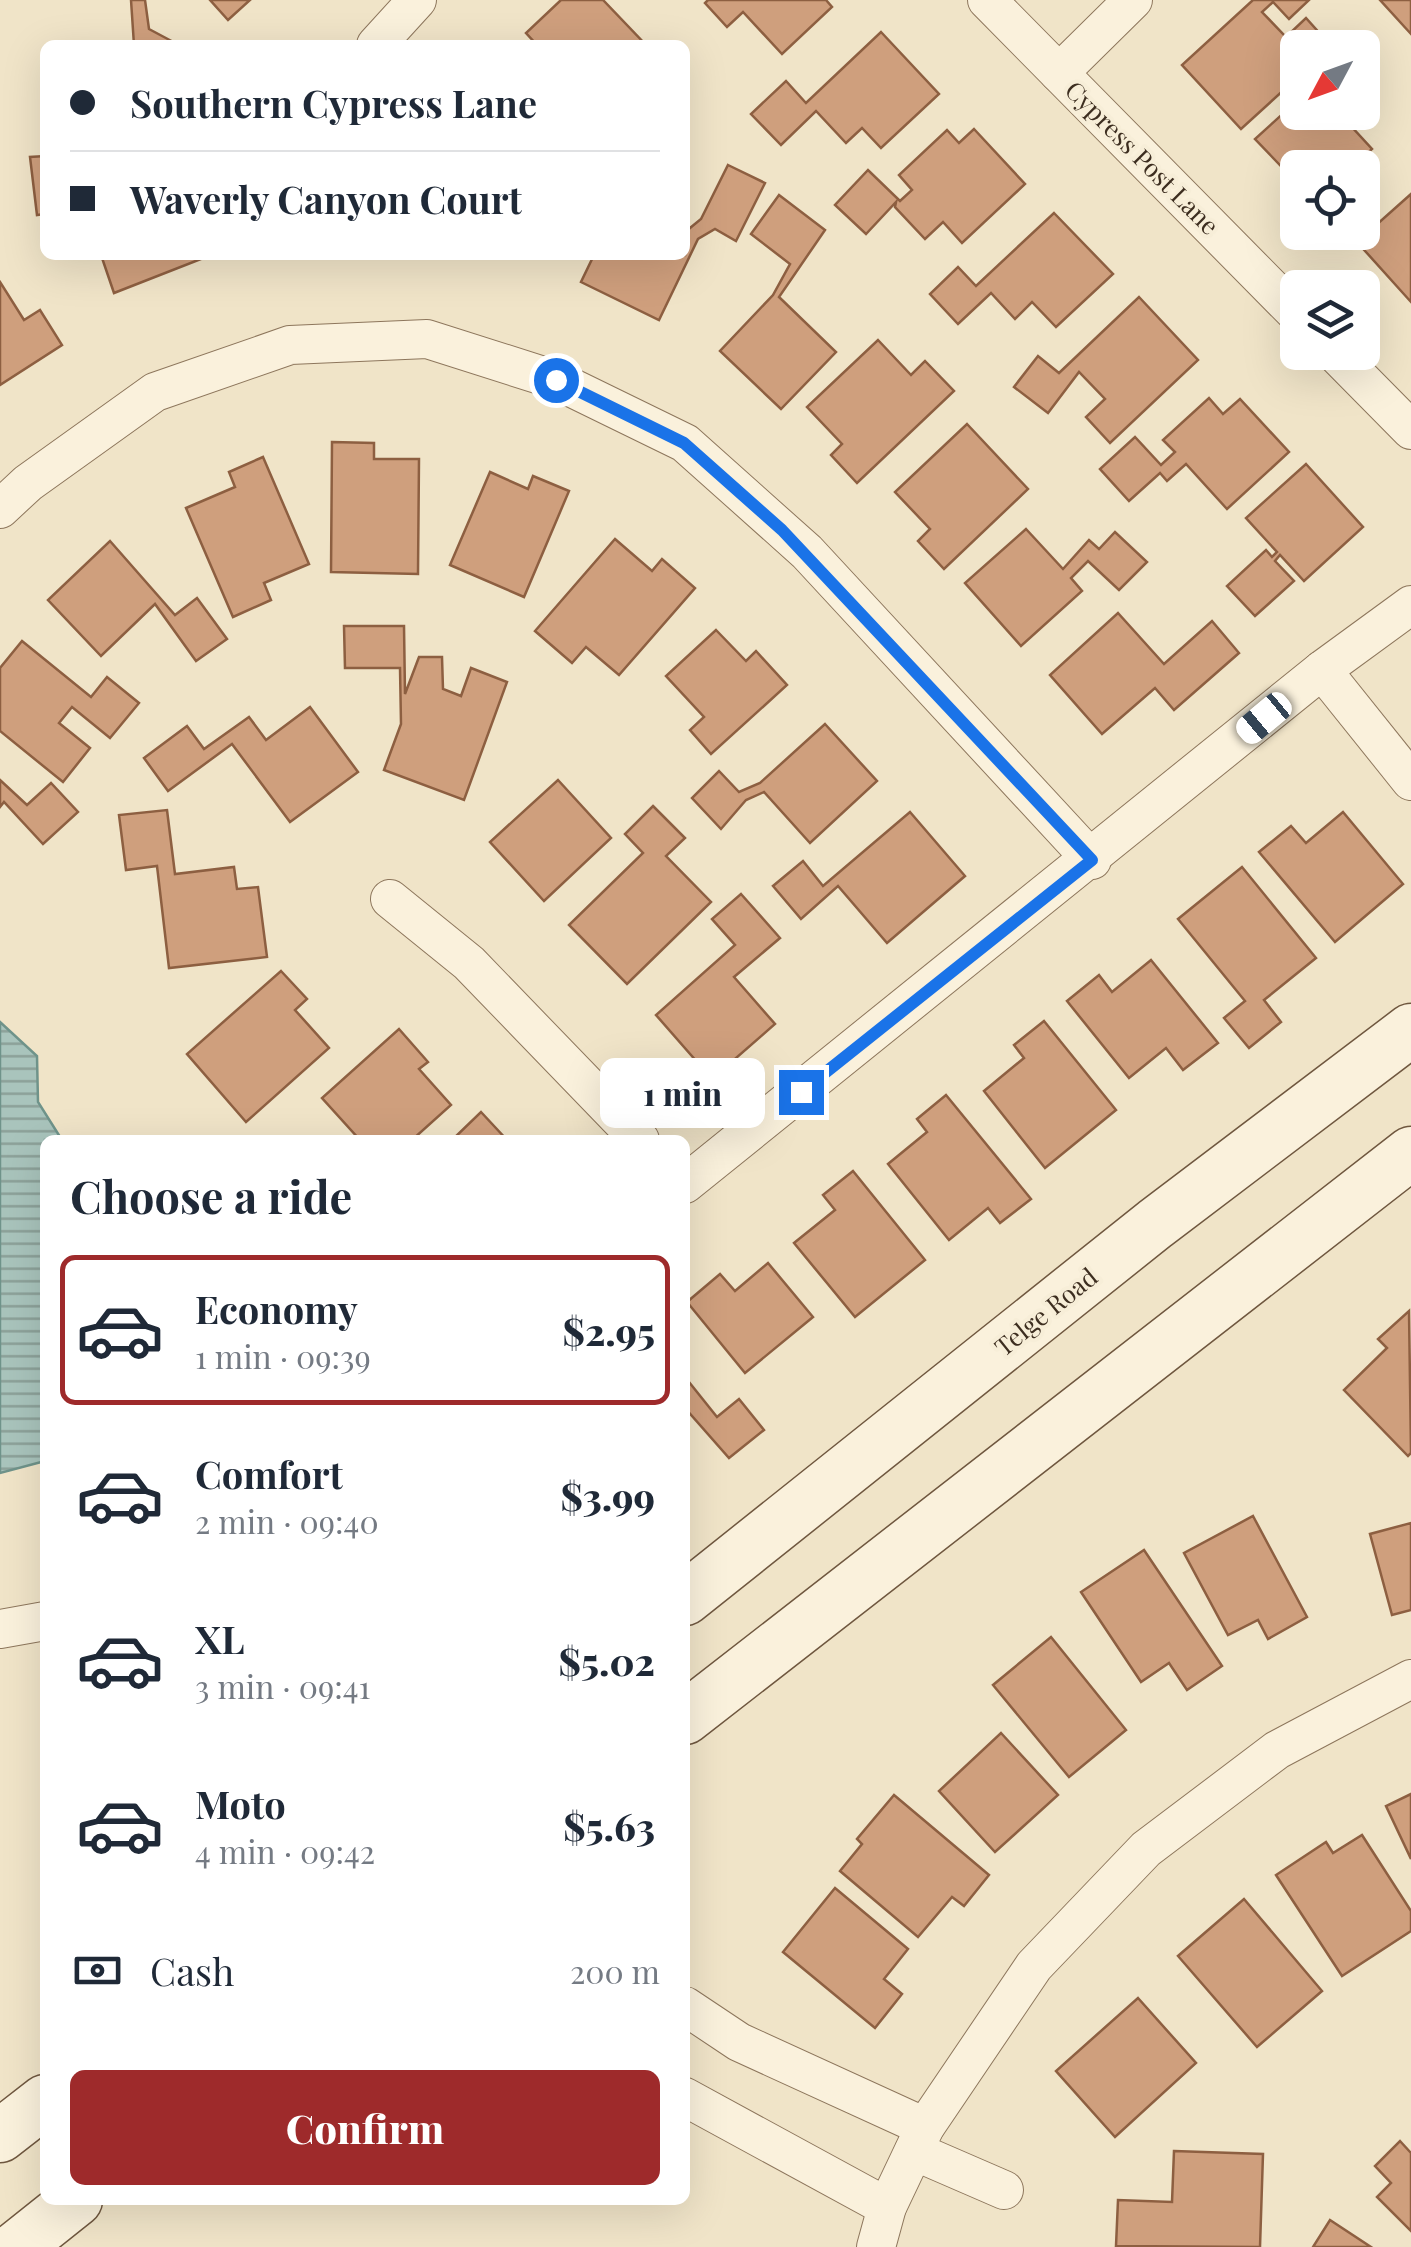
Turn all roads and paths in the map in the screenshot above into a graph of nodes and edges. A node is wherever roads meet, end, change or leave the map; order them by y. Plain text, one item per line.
1 (417, 0) edge
2 (987, 0) edge
3 (1133, 0) edge
4 (381, 40) edge
5 (1059, 73) junction
6 (1280, 297) edge
7 (1352, 370) edge
8 (1411, 430) edge
9 (0, 509) edge
10 (1411, 604) edge
11 (1322, 670) junction
12 (1411, 781) edge
13 (1092, 860) junction
14 (390, 899) dead end
15 (1411, 1030) edge
16 (635, 1135) edge
17 (1411, 1153) edge
18 (690, 1180) edge
19 (690, 1595) edge
20 (40, 1622) edge
21 (0, 1629) edge
22 (1411, 1679) edge
23 (690, 1714) edge
24 (690, 2009) edge
25 (690, 2100) edge
26 (40, 2105) edge
27 (0, 2136) edge
28 (920, 2138) junction
29 (1004, 2190) dead end
30 (70, 2205) edge
31 (886, 2207) junction
32 (17, 2247) edge
33 (876, 2247) edge

1 - 4 street
2 - 5 street, Cypress Post Lane
3 - 5 street
5 - 6 street, Cypress Post Lane
7 - 8 street
9 - 13 street
10 - 11 street
11 - 12 street
11 - 13 street
13 - 18 street
14 - 16 street
15 - 19 main road, Telge Road
17 - 23 main road
20 - 21 street
22 - 28 street
24 - 28 street
25 - 31 street
26 - 27 main road
28 - 29 street
28 - 31 street
30 - 32 main road
31 - 33 street

